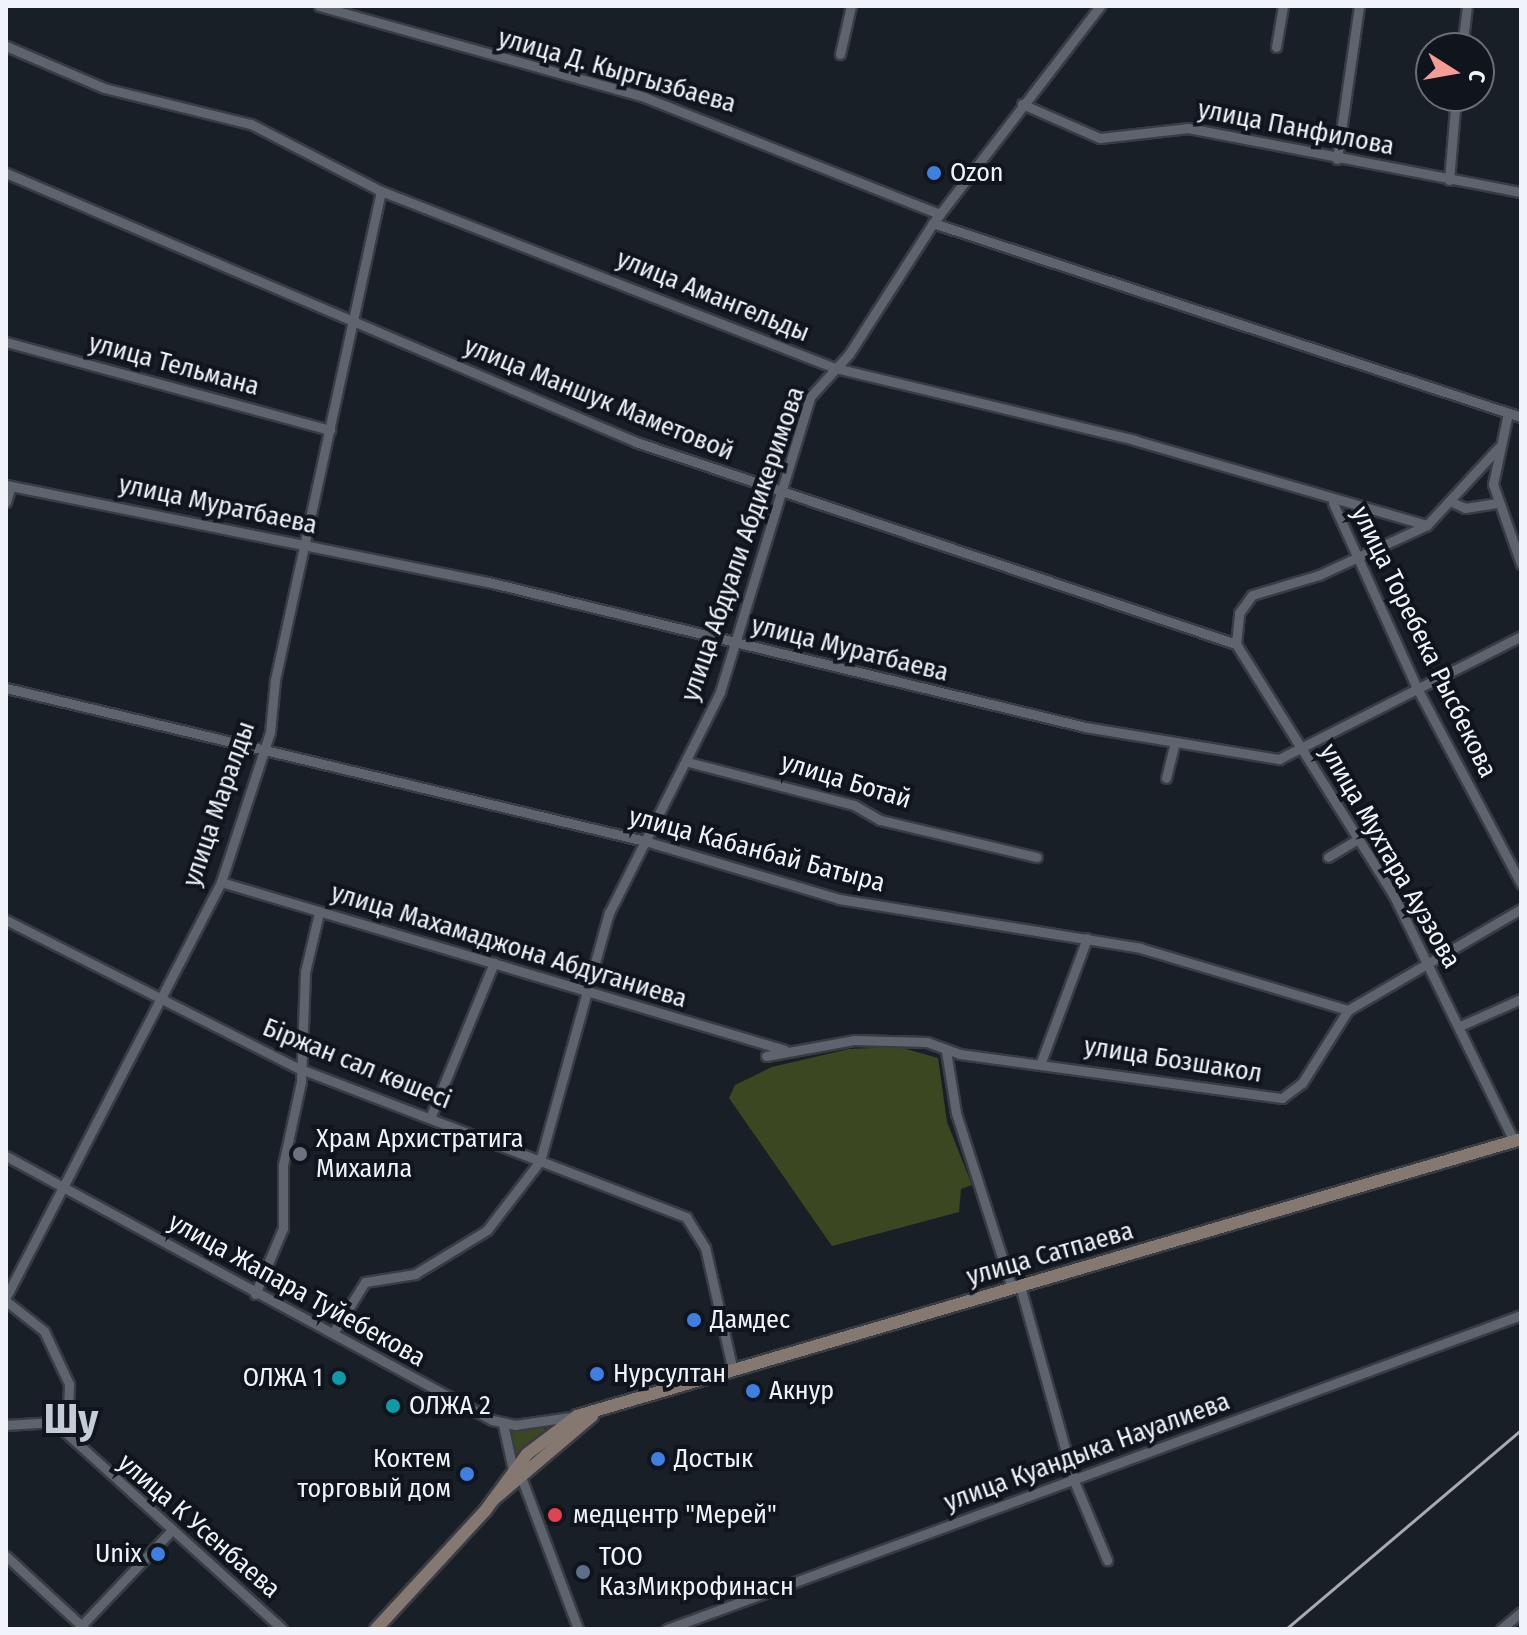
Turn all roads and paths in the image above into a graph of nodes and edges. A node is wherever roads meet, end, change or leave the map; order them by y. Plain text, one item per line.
1 (319, 6) edge
2 (851, 6) edge
3 (1100, 6) edge
4 (1283, 6) edge
5 (1359, 6) edge
6 (1467, 6) edge
7 (1464, 32) edge
8 (6, 46) edge
9 (1276, 47) dead end
10 (840, 54) dead end
11 (1022, 104) junction
12 (1455, 112) edge
13 (1337, 159) junction
14 (6, 173) edge
15 (1449, 180) junction
16 (381, 191) junction
17 (1521, 192) edge
18 (940, 214) junction
19 (933, 223) junction
20 (351, 319) junction
21 (6, 342) edge
22 (835, 368) junction
23 (1508, 413) junction
24 (1521, 417) edge
25 (330, 430) junction
26 (1498, 448) junction
27 (8, 485) edge
28 (777, 493) junction
29 (6, 502) edge
30 (1333, 503) junction
31 (1454, 503) junction
32 (1497, 503) junction
33 (1427, 525) junction
34 (308, 546) junction
35 (1356, 558) junction
36 (1521, 564) edge
37 (1521, 636) edge
38 (733, 644) junction
39 (1236, 644) junction
40 (6, 688) edge
41 (1417, 688) junction
42 (1174, 746) junction
43 (265, 750) junction
44 (1303, 753) junction
45 (688, 762) junction
46 (1166, 778) dead end
47 (1356, 840) junction
48 (645, 841) junction
49 (1037, 857) dead end
50 (1328, 857) dead end
51 (221, 882) junction
52 (1521, 884) edge
53 (1521, 909) edge
54 (319, 913) junction
55 (6, 920) edge
56 (1087, 938) junction
57 (1429, 962) junction
58 (494, 963) junction
59 (590, 994) junction
60 (158, 997) junction
61 (1521, 999) edge
62 (1348, 1010) junction
63 (1460, 1026) junction
64 (786, 1050) junction
65 (946, 1051) junction
66 (766, 1056) dead end
67 (1041, 1062) junction
68 (298, 1068) junction
69 (430, 1118) junction
70 (1517, 1140) edge
71 (6, 1156) edge
72 (540, 1161) junction
73 (66, 1189) junction
74 (1016, 1287) junction
75 (255, 1294) junction
76 (6, 1299) edge
77 (1521, 1315) edge
78 (333, 1333) junction
79 (733, 1371) junction
80 (577, 1416) junction
81 (592, 1416) junction
82 (54, 1422) junction
83 (503, 1424) junction
84 (6, 1425) edge
85 (517, 1473) junction
86 (1074, 1481) junction
87 (170, 1532) junction
88 (6, 1556) edge
89 (1107, 1560) dead end
90 (1521, 1612) edge
91 (82, 1628) edge
92 (282, 1629) edge
93 (376, 1629) edge
94 (578, 1629) edge
95 (667, 1629) edge
96 (1501, 1629) edge

1 - 18 street, улица Д. Кыргызбаева
2 - 10 street
3 - 11 street, улица Абдуали Абдикеримова
4 - 9 street
5 - 13 street
6 - 7 street
8 - 16 street, улица Амангельды
11 - 13 street, улица Панфилова
11 - 18 street, улица Абдуали Абдикеримова
12 - 15 street
13 - 15 street, улица Панфилова
14 - 20 street, улица Маншук Маметовой
15 - 17 street, улица Панфилова
16 - 20 street, улица Маралды
16 - 22 street, улица Амангельды
18 - 19 street, улица Абдуали Абдикеримова
19 - 22 street, улица Абдуали Абдикеримова
19 - 23 street
20 - 25 street, улица Маралды
20 - 28 street, улица Маншук Маметовой
21 - 25 street, улица Тельмана
22 - 28 street, улица Абдуали Абдикеримова
22 - 30 street, улица Амангельды
23 - 24 street
23 - 26 street
25 - 34 street, улица Маралды
26 - 31 street
26 - 32 street
27 - 29 street
27 - 34 street, улица Муратбаева
28 - 38 street, улица Абдуали Абдикеримова
28 - 39 street, улица Маншук Маметовой
30 - 33 street, улица Амангельды
30 - 35 street, улица Торебека Рысбекова
31 - 32 street
31 - 33 street
32 - 36 street
33 - 35 street
34 - 38 street, улица Муратбаева
34 - 43 street, улица Маралды
35 - 39 street
35 - 41 street, улица Торебека Рысбекова
37 - 41 street, улица Муратбаева
38 - 42 street, улица Муратбаева
38 - 45 street, улица Абдуали Абдикеримова
39 - 44 street, улица Мухтара Ауэзова
40 - 43 street, улица Кабанбай Батыра
41 - 44 street, улица Муратбаева
41 - 52 street, улица Торебека Рысбекова
42 - 44 street, улица Муратбаева
42 - 46 street
43 - 48 street, улица Кабанбай Батыра
43 - 51 street, улица Маралды
44 - 47 street, улица Мухтара Ауэзова
45 - 48 street, улица Абдуали Абдикеримова
45 - 49 street, улица Ботай
47 - 50 street
47 - 57 street, улица Мухтара Ауэзова
48 - 56 street, улица Кабанбай Батыра
48 - 59 street, улица Абдуали Абдикеримова
51 - 54 street, улица Махамаджона Абдуганиева
51 - 60 street, улица Маралды
53 - 57 street
54 - 58 street, улица Махамаджона Абдуганиева
54 - 68 street
55 - 60 street, Біржан сал көшесі
56 - 62 street, улица Кабанбай Батыра
56 - 67 street
57 - 62 street
57 - 63 street, улица Мухтара Ауэзова
58 - 59 street, улица Махамаджона Абдуганиева
58 - 69 street
59 - 64 street, улица Махамаджона Абдуганиева
59 - 72 street, улица Абдуали Абдикеримова
60 - 68 street, Біржан сал көшесі
60 - 73 street, улица Маралды
61 - 63 street
62 - 67 street, улица Бозшакол
63 - 70 street, улица Мухтара Ауэзова
64 - 65 street, улица Бозшакол
64 - 66 street
65 - 67 street, улица Бозшакол
65 - 74 street
68 - 69 street, Біржан сал көшесі
68 - 75 street
69 - 72 street, Біржан сал көшесі
70 - 74 street, улица Сатпаева
71 - 73 street, улица Жапара Туйебекова
72 - 78 street, улица Абдуали Абдикеримова
72 - 79 street, Біржан сал көшесі
73 - 75 street, улица Жапара Туйебекова
73 - 76 street, улица Маралды
74 - 79 street, улица Сатпаева
74 - 86 street
75 - 78 street, улица Жапара Туйебекова
76 - 82 street
77 - 86 street, улица Куандыка Науалиева
78 - 83 street, улица Жапара Туйебекова
79 - 81 street, улица Сатпаева
80 - 81 street, улица Сатпаева
80 - 83 street
80 - 85 street, улица Сатпаева
81 - 85 street, улица Сатпаева
82 - 84 street
82 - 87 street, улица К Усенбаева
83 - 85 street
85 - 93 street, улица Сатпаева
85 - 94 street
86 - 89 street
86 - 95 street, улица Куандыка Науалиева
87 - 91 street
87 - 92 street, улица К Усенбаева
88 - 91 street
90 - 96 street

